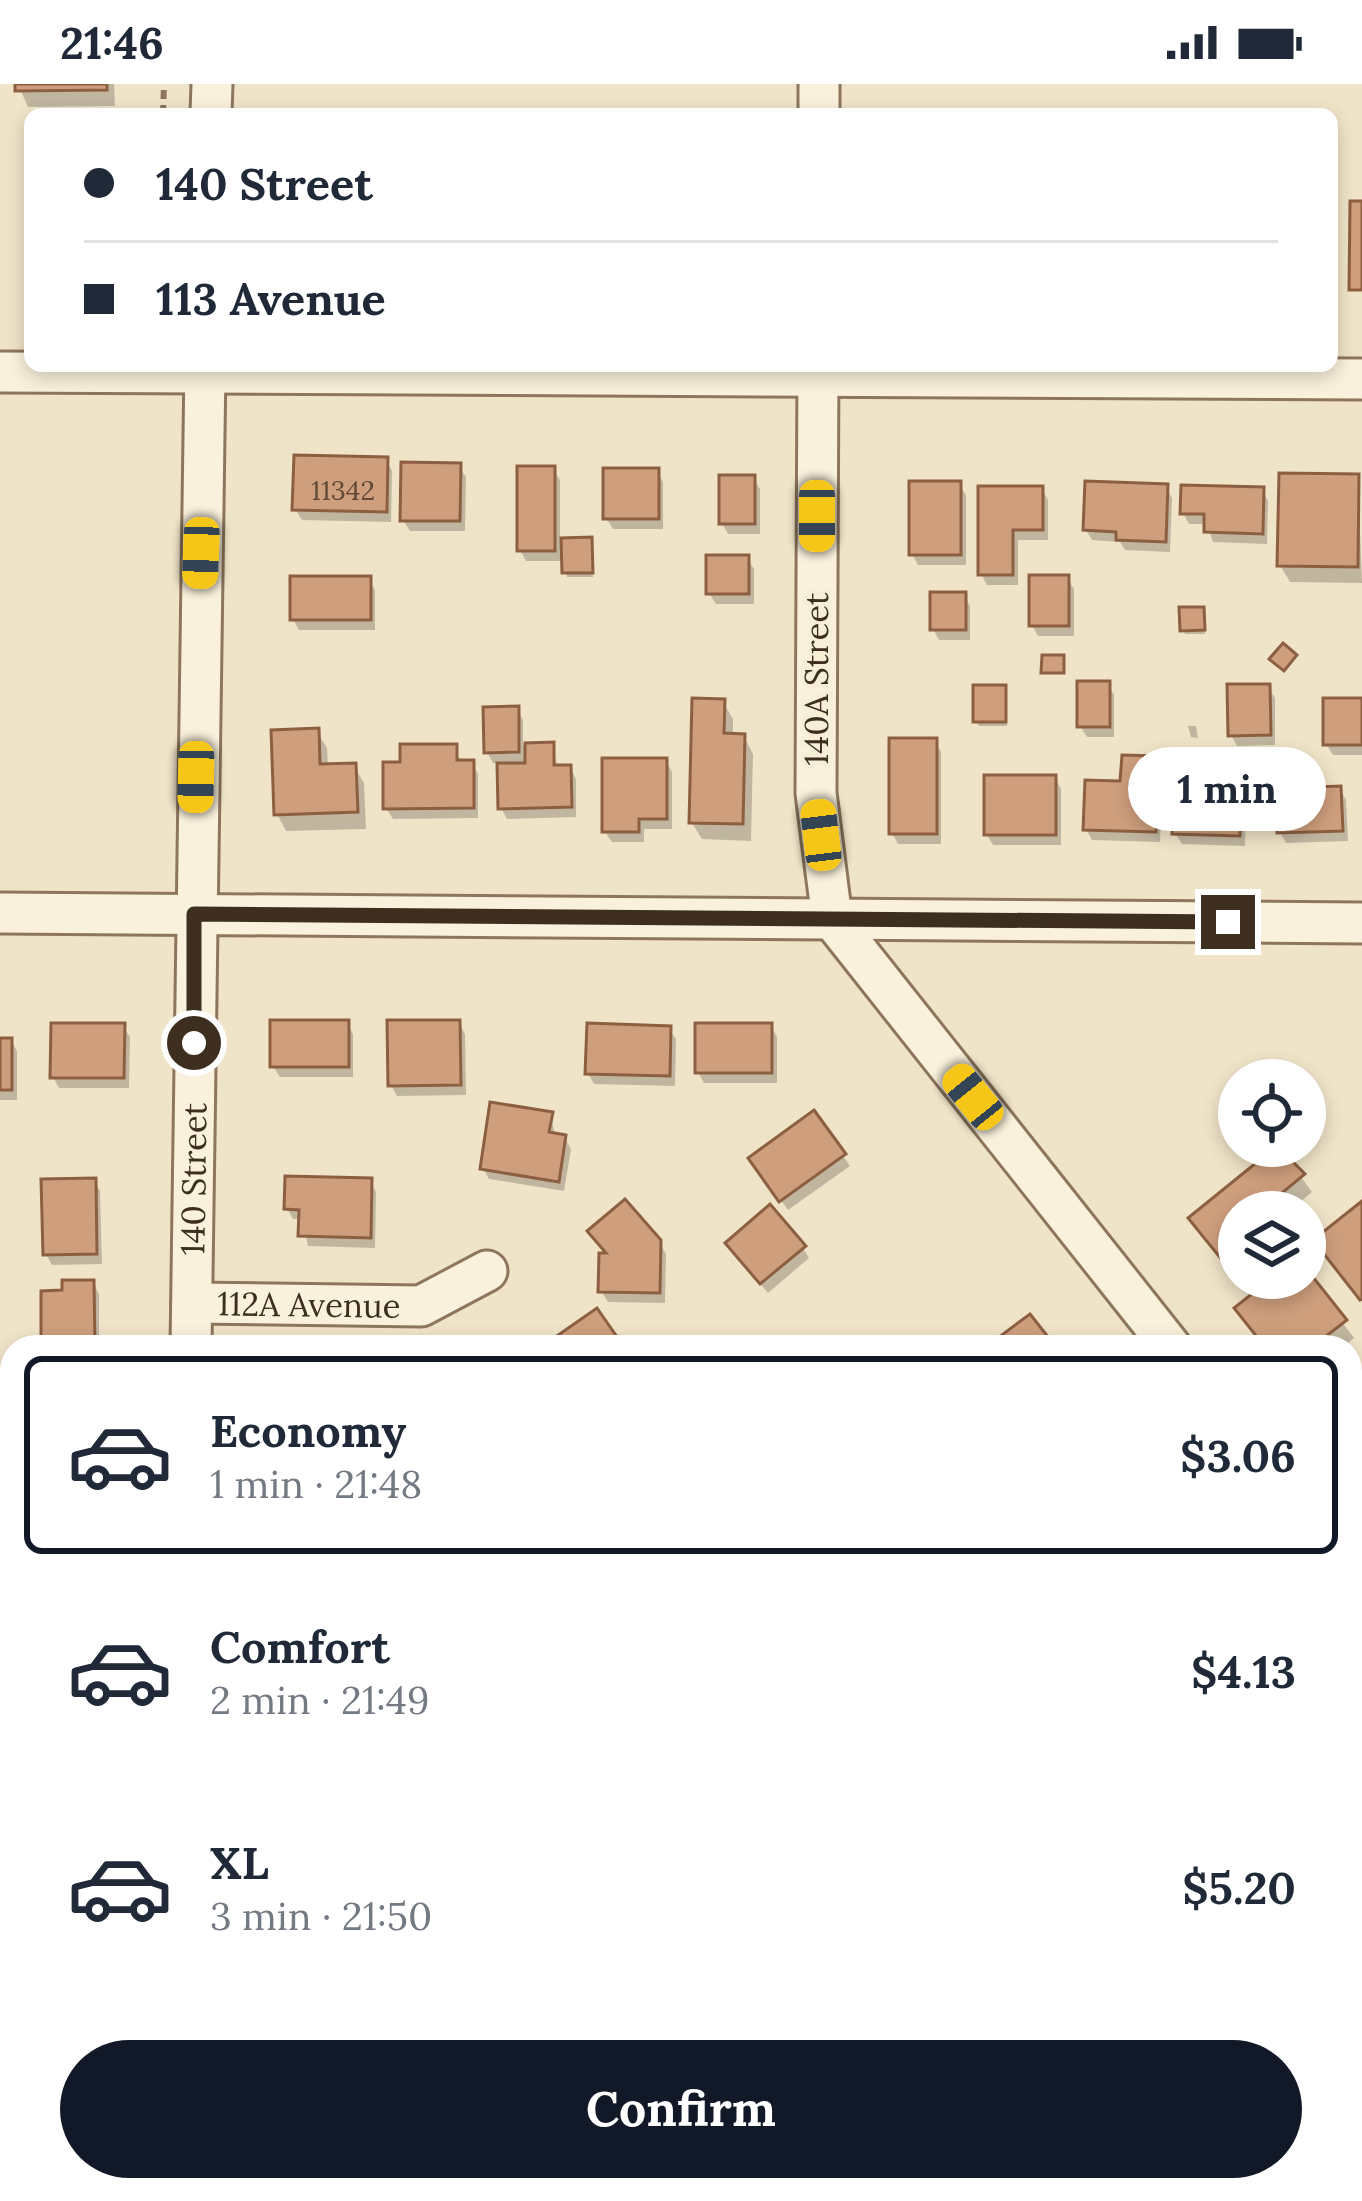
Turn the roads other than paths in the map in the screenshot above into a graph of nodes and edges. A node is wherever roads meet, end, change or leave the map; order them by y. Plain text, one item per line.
1 (205, 372) edge
2 (818, 372) edge
3 (1362, 379) edge
4 (0, 914) edge
5 (194, 914) junction
6 (832, 919) junction
7 (1362, 923) edge
8 (487, 1271) dead end
9 (192, 1303) junction
10 (191, 1335) edge
11 (1161, 1335) edge

1 - 5 street, 140 Street
2 - 3 street
2 - 6 street, 140A Street
4 - 5 street
5 - 6 street
5 - 9 street, 140 Street
6 - 7 street
6 - 11 street
8 - 9 street, 112A Avenue
9 - 10 street, 140 Street

